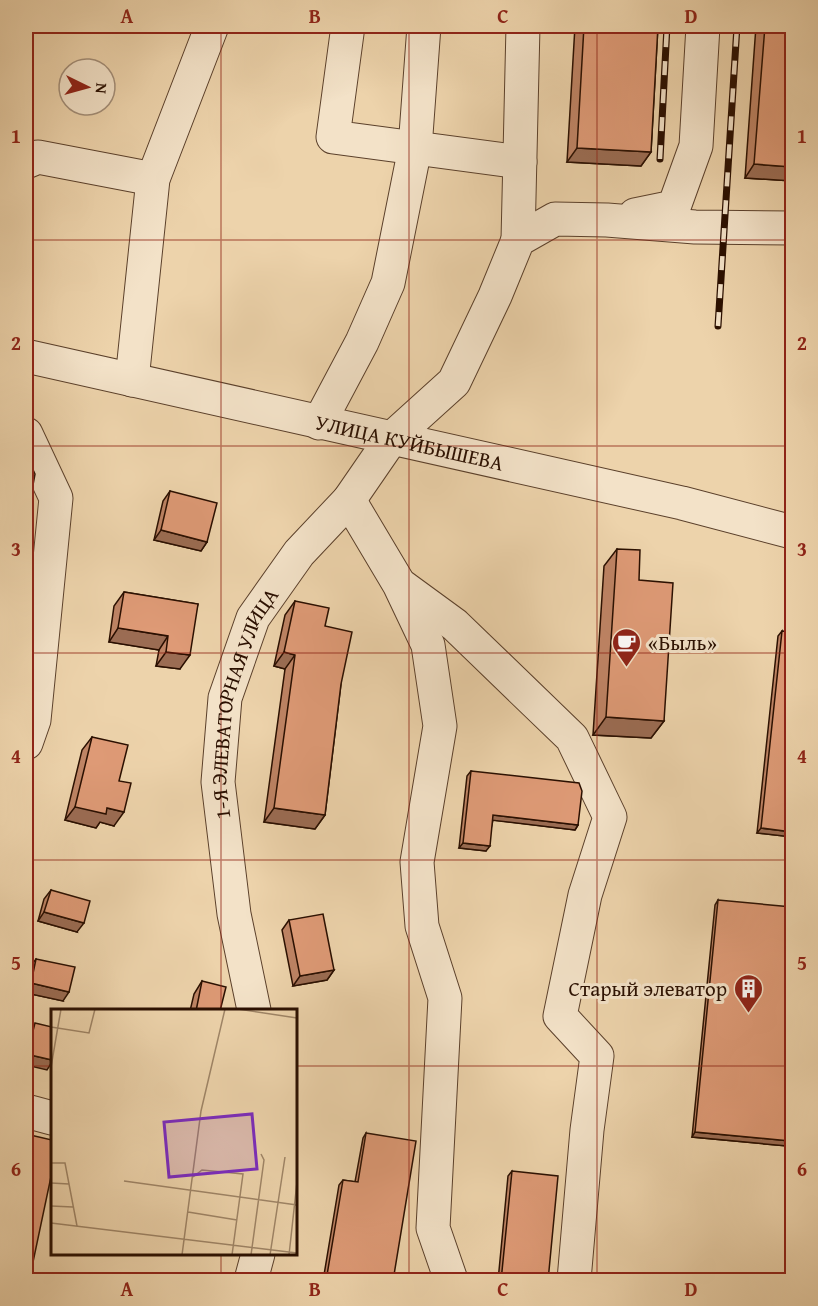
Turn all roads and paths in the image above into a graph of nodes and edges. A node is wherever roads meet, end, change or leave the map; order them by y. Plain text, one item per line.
1 (212, 26) edge
2 (348, 26) edge
3 (424, 26) edge
4 (523, 26) edge
5 (704, 26) edge
6 (415, 148) junction
7 (26, 162) edge
8 (520, 162) junction
9 (153, 179) junction
10 (607, 220) junction
11 (792, 228) edge
12 (518, 240) junction
13 (26, 356) edge
14 (132, 380) junction
15 (320, 423) junction
16 (26, 434) edge
17 (391, 439) junction
18 (349, 500) junction
19 (792, 532) edge
20 (399, 584) junction
21 (26, 743) edge
22 (254, 1009) edge
23 (26, 1111) edge
24 (51, 1118) edge
25 (258, 1255) edge
26 (251, 1281) edge
27 (450, 1281) edge
28 (574, 1281) edge

1 - 9 street
2 - 6 street
3 - 6 street
4 - 8 street
5 - 10 street
6 - 8 street
6 - 15 street
7 - 9 street
8 - 12 street
9 - 14 street
10 - 11 street
10 - 12 street
12 - 17 street, 1-Я ЭЛЕВАТОРНАЯ УЛИЦА
13 - 14 street, УЛИЦА КУЙБЫШЕВА
14 - 15 street, УЛИЦА КУЙБЫШЕВА
15 - 17 street, УЛИЦА КУЙБЫШЕВА
16 - 21 street
17 - 18 street, 1-Я ЭЛЕВАТОРНАЯ УЛИЦА
17 - 19 street, УЛИЦА КУЙБЫШЕВА
18 - 20 street
18 - 22 street, 1-Я ЭЛЕВАТОРНАЯ УЛИЦА
20 - 27 street
20 - 28 street
23 - 24 street
25 - 26 street

